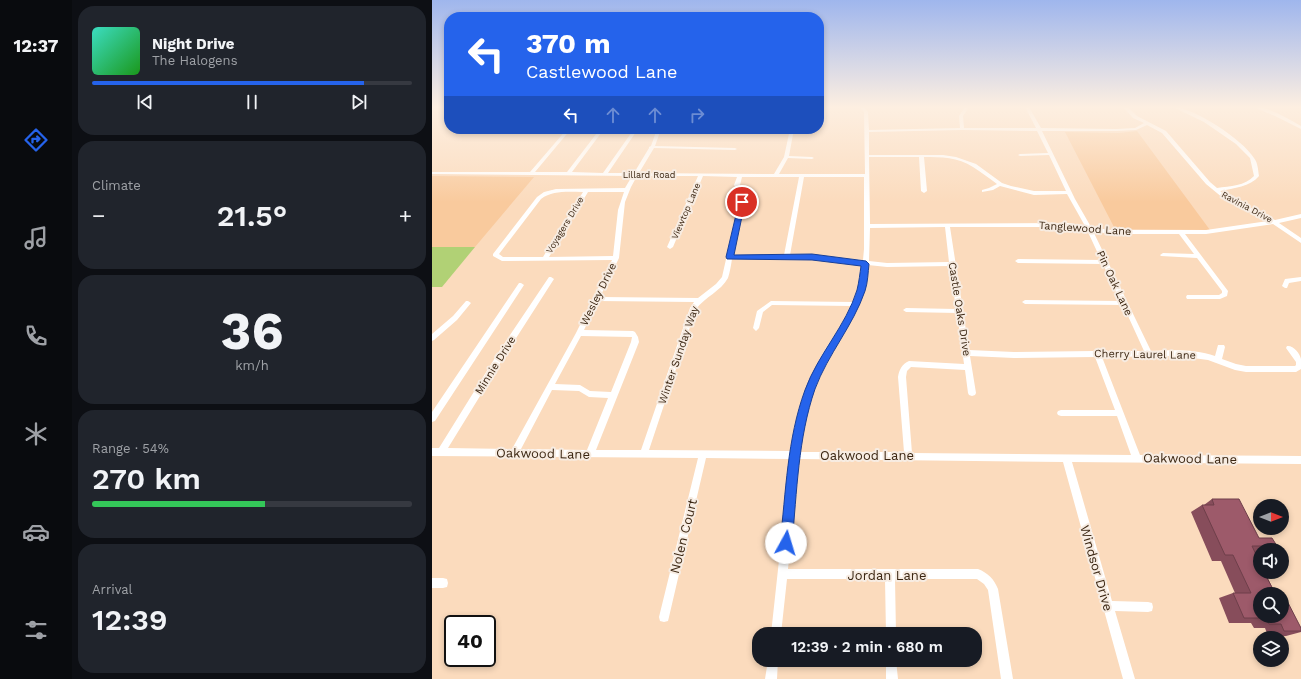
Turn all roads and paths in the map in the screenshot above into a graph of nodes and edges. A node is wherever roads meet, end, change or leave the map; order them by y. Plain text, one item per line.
1 (561, 139) edge
2 (595, 139) edge
3 (629, 139) edge
4 (655, 139) edge
5 (790, 139) edge
6 (867, 139) edge
7 (1044, 139) edge
8 (1171, 139) edge
9 (1231, 139) edge
10 (651, 147) junction
11 (735, 150) dead end
12 (1051, 154) junction
13 (1020, 155) dead end
14 (866, 156) junction
15 (921, 156) junction
16 (786, 157) junction
17 (812, 158) dead end
18 (432, 173) edge
19 (530, 174) junction
20 (568, 174) junction
21 (605, 174) junction
22 (635, 174) junction
23 (701, 175) junction
24 (740, 175) junction
25 (776, 175) junction
26 (802, 176) junction
27 (866, 176) junction
28 (1000, 184) junction
29 (627, 190) junction
30 (1216, 190) junction
31 (586, 191) junction
32 (924, 191) dead end
33 (984, 191) dead end
34 (1070, 192) junction
35 (1301, 216) edge
36 (1274, 222) junction
37 (947, 225) junction
38 (867, 226) junction
39 (1089, 228) junction
40 (1181, 232) junction
41 (1301, 241) edge
42 (670, 247) dead end
43 (1163, 255) dead end
44 (787, 256) junction
45 (1199, 256) junction
46 (730, 257) junction
47 (616, 258) junction
48 (545, 259) junction
49 (1018, 261) dead end
50 (1105, 262) junction
51 (866, 264) junction
52 (952, 264) junction
53 (1301, 278) edge
54 (551, 279) dead end
55 (521, 285) dead end
56 (1285, 286) dead end
57 (1189, 297) dead end
58 (596, 299) junction
59 (698, 300) junction
60 (1025, 302) dead end
61 (468, 303) dead end
62 (1124, 303) junction
63 (855, 304) junction
64 (906, 310) dead end
65 (959, 311) junction
66 (756, 328) dead end
67 (579, 333) junction
68 (432, 338) edge
69 (1220, 347) dead end
70 (1290, 348) dead end
71 (966, 352) junction
72 (1148, 352) junction
73 (1097, 353) junction
74 (1218, 360) junction
75 (968, 367) junction
76 (550, 387) junction
77 (972, 394) dead end
78 (613, 396) junction
79 (1061, 413) dead end
80 (1120, 413) junction
81 (432, 419) edge
82 (436, 452) edge
83 (515, 452) junction
84 (590, 453) junction
85 (644, 454) junction
86 (703, 454) junction
87 (796, 455) junction
88 (908, 455) junction
89 (1066, 457) junction
90 (1137, 458) junction
91 (1301, 460) edge
92 (783, 574) junction
93 (890, 575) junction
94 (432, 583) edge
95 (443, 583) dead end
96 (1108, 606) junction
97 (1148, 607) dead end
98 (664, 617) dead end
99 (777, 627) edge
100 (891, 627) edge
101 (772, 667) edge
102 (891, 667) edge
103 (771, 679) edge
104 (892, 679) edge
105 (1007, 679) edge
106 (1129, 679) edge

1 - 19 street
2 - 20 street
3 - 21 street
4 - 10 street, Wesley Drive
5 - 16 street
6 - 14 street
7 - 12 street, Pin Oak Lane
8 - 30 street, Ravinia Drive
9 - 30 street
10 - 11 street
10 - 22 street, Wesley Drive
12 - 13 street
12 - 34 street, Pin Oak Lane
14 - 15 street
14 - 27 street
15 - 28 street
15 - 32 street
16 - 17 street
16 - 25 street
18 - 19 street, Lillard Road
19 - 20 street, Lillard Road
20 - 21 street, Lillard Road
21 - 22 street, Lillard Road
22 - 23 street, Lillard Road
22 - 29 street, Wesley Drive
23 - 24 street, Lillard Road
23 - 42 street, Viewtop Lane
24 - 25 street, Lillard Road
24 - 46 street, Winter Sunday Way
25 - 26 street, Lillard Road
26 - 27 street, Lillard Road
26 - 44 street
27 - 38 street
28 - 33 street
28 - 34 street
29 - 31 street
29 - 47 street, Wesley Drive
30 - 36 street, Ravinia Drive
31 - 48 street, Voyagers Drive
31 - 48 street
34 - 39 street, Pin Oak Lane
35 - 36 street, Tanglewood Lane
36 - 40 street, Tanglewood Lane
36 - 41 street, Ravinia Drive
37 - 38 street, Tanglewood Lane
37 - 39 street, Tanglewood Lane
37 - 52 street, Castle Oaks Drive
38 - 51 street
39 - 40 street, Tanglewood Lane
39 - 50 street, Pin Oak Lane
40 - 45 street
43 - 45 street
44 - 46 street
44 - 51 street
45 - 57 street
46 - 59 street, Winter Sunday Way
47 - 48 street
47 - 58 street, Wesley Drive
49 - 50 street
50 - 62 street, Pin Oak Lane
51 - 52 street
51 - 63 street
52 - 65 street, Castle Oaks Drive
53 - 56 street
54 - 82 street, Minnie Drive
55 - 81 street
58 - 59 street
58 - 67 street, Wesley Drive
59 - 85 street, Winter Sunday Way
60 - 62 street
61 - 68 street
62 - 72 street, Pin Oak Lane
63 - 66 street
63 - 87 street
64 - 65 street
65 - 71 street, Castle Oaks Drive
67 - 76 street, Wesley Drive
67 - 78 street
69 - 74 street
70 - 74 street, Cherry Laurel Lane
71 - 73 street, Cherry Laurel Lane
71 - 75 street, Castle Oaks Drive
72 - 73 street, Cherry Laurel Lane
72 - 74 street, Cherry Laurel Lane
73 - 80 street
75 - 77 street, Castle Oaks Drive
75 - 88 street
76 - 78 street
76 - 83 street, Wesley Drive
78 - 84 street
79 - 80 street
80 - 90 street
82 - 83 street, Oakwood Lane
83 - 84 street, Oakwood Lane
84 - 85 street, Oakwood Lane
85 - 86 street, Oakwood Lane
86 - 87 street, Oakwood Lane
86 - 98 street, Nolen Court
87 - 88 street, Oakwood Lane
87 - 92 street
88 - 89 street, Oakwood Lane
89 - 90 street, Oakwood Lane
89 - 96 street, Windsor Drive
90 - 91 street, Oakwood Lane
92 - 93 street, Jordan Lane
92 - 99 street
93 - 100 street
93 - 105 street, Jordan Lane
94 - 95 street
96 - 97 street
96 - 106 street, Windsor Drive
101 - 103 street
102 - 104 street

